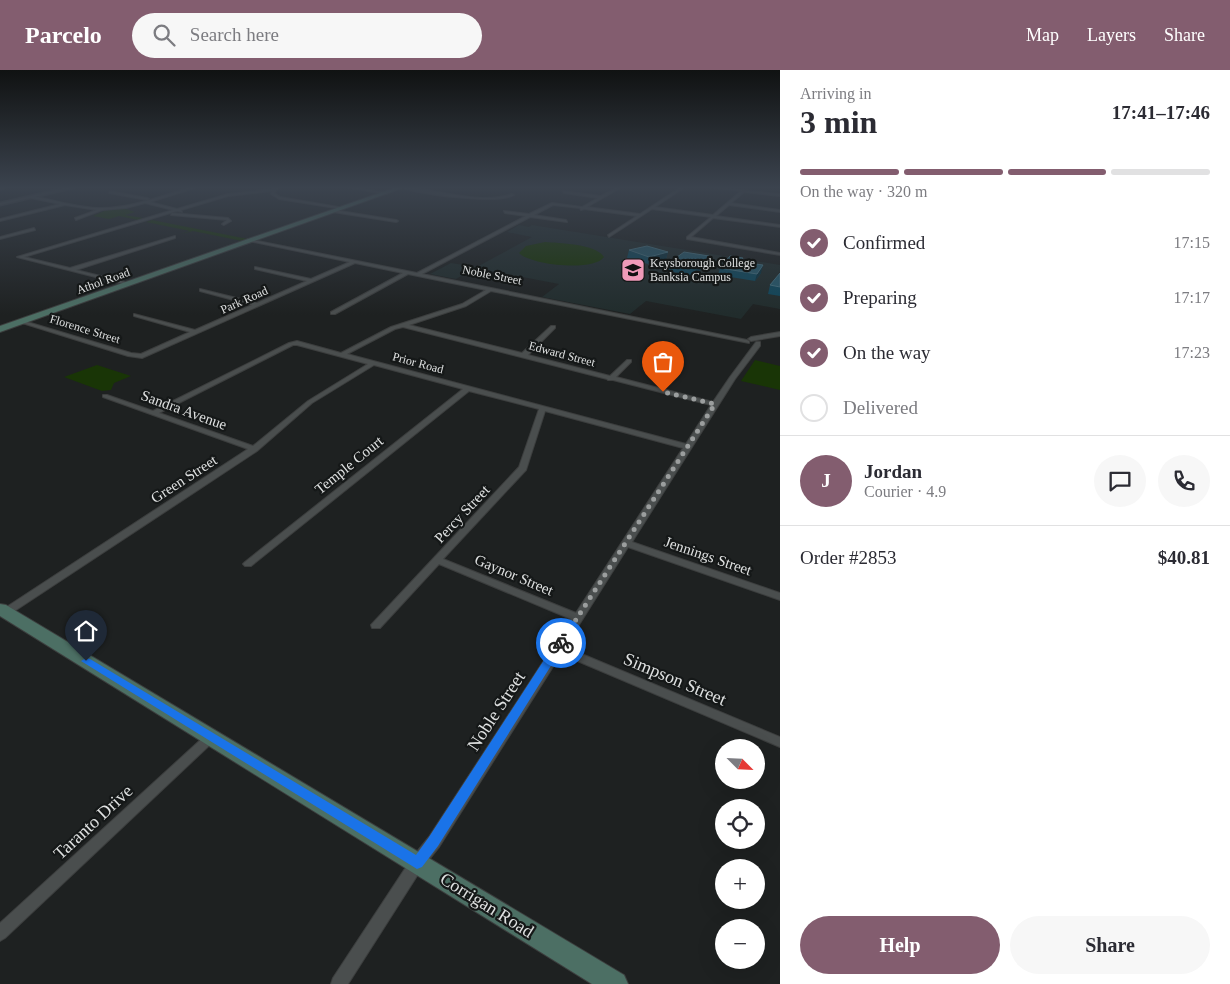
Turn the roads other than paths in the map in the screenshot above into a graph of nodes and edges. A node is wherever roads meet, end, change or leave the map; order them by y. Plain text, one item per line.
1 (32, 230) edge
2 (115, 230) edge
3 (281, 230) edge
4 (504, 230) edge
5 (619, 230) edge
6 (698, 230) edge
7 (174, 236) dead end
8 (609, 236) dead end
9 (0, 238) edge
10 (250, 241) junction
11 (780, 254) edge
12 (354, 261) junction
13 (256, 268) dead end
14 (68, 270) junction
15 (408, 272) junction
16 (419, 274) junction
17 (312, 281) junction
18 (127, 284) junction
19 (491, 289) junction
20 (202, 290) dead end
21 (257, 305) junction
22 (333, 313) dead end
23 (136, 315) dead end
24 (22, 322) junction
25 (402, 325) junction
26 (553, 327) dead end
27 (1, 328) edge
28 (195, 332) junction
29 (780, 335) edge
30 (749, 341) junction
31 (758, 342) junction
32 (343, 354) junction
33 (748, 355) junction
34 (142, 356) joint
35 (523, 356) junction
36 (630, 361) dead end
37 (373, 363) junction
38 (610, 379) junction
39 (467, 389) junction
40 (105, 396) dead end
41 (715, 404) junction
42 (543, 408) junction
43 (152, 413) junction
44 (688, 448) junction
45 (254, 449) junction
46 (626, 544) junction
47 (438, 560) junction
48 (248, 564) dead end
49 (780, 597) edge
50 (3, 610) edge
51 (578, 618) junction
52 (376, 625) dead end
53 (557, 648) junction
54 (211, 738) junction
55 (780, 742) edge
56 (417, 863) junction
57 (0, 933) edge
58 (339, 984) edge
59 (615, 984) edge

1 - 9 street
2 - 14 street
3 - 10 main road, Athol Road
4 - 16 street
5 - 8 street
6 - 11 street
7 - 14 street
10 - 12 street, Noble Street
10 - 18 main road, Athol Road
12 - 15 street, Noble Street
12 - 17 street, Park Road
13 - 17 street
14 - 18 street
15 - 16 street, Noble Street
15 - 22 street
16 - 19 street, Noble Street
17 - 21 street, Park Road
18 - 24 main road, Athol Road
19 - 25 street
19 - 30 street, Noble Street
20 - 21 street
21 - 28 street, Park Road
23 - 28 street
24 - 27 main road, Athol Road
24 - 34 street, Florence Street
25 - 32 street
25 - 35 street, Edward Street
26 - 35 street
28 - 34 street, Park Road
29 - 30 street
29 - 31 street
30 - 31 street
30 - 33 street, Noble Street
31 - 33 street, Noble Street
32 - 37 street, Prior Road
32 - 43 street, Prior Road
33 - 41 street, Noble Street
35 - 38 street, Edward Street
36 - 38 street
37 - 39 street, Prior Road
37 - 45 street, Green Street
38 - 41 street, Edward Street
39 - 42 street, Prior Road
39 - 48 street, Temple Court
40 - 43 street, Sandra Avenue
41 - 44 street, Noble Street
42 - 44 street, Prior Road
42 - 47 street, Percy Street
43 - 45 street, Sandra Avenue
44 - 46 street, Noble Street
45 - 50 street, Green Street
46 - 49 street, Jennings Street
46 - 51 street, Noble Street
47 - 51 street, Gaynor Street
47 - 52 street, Percy Street
50 - 54 main road, Corrigan Road
51 - 53 street, Noble Street
53 - 55 street, Simpson Street
53 - 56 street, Noble Street
54 - 56 main road, Corrigan Road
54 - 57 street, Taranto Drive
56 - 58 street, Noble Street
56 - 59 main road, Corrigan Road

